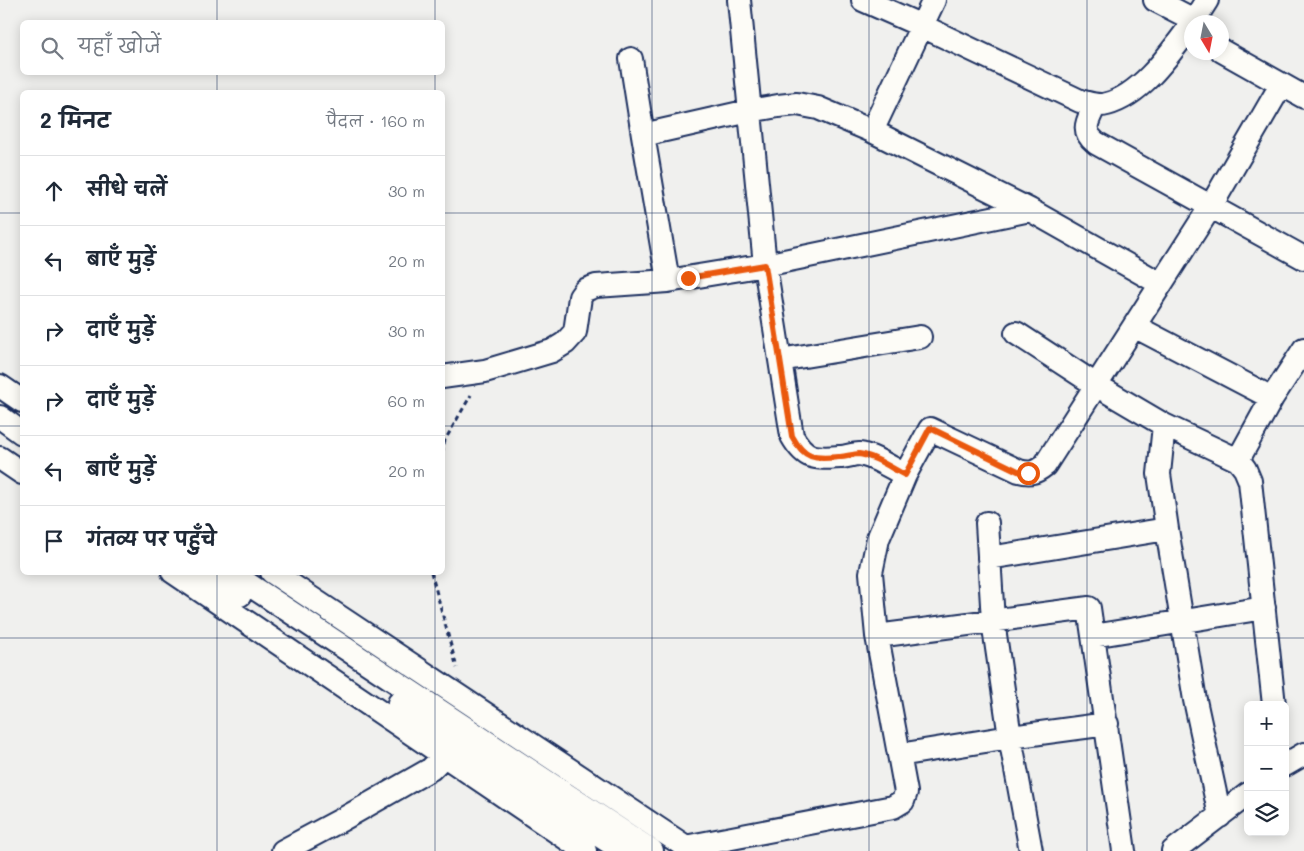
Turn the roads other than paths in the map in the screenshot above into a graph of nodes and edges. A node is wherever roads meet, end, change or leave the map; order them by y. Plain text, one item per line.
1 (739, 0) edge
2 (863, 0) edge
3 (934, 0) edge
4 (1155, 0) edge
5 (1207, 0) edge
6 (1198, 15) edge
7 (1184, 21) edge
8 (922, 26) junction
9 (1184, 34) edge
10 (1229, 55) edge
11 (631, 59) dead end
12 (1281, 85) junction
13 (1304, 97) edge
14 (1095, 105) junction
15 (749, 111) junction
16 (872, 131) junction
17 (643, 135) junction
18 (1211, 206) junction
19 (1030, 210) junction
20 (1304, 258) edge
21 (765, 265) junction
22 (668, 281) junction
23 (1161, 284) junction
24 (1134, 326) junction
25 (1016, 333) dead end
26 (920, 336) dead end
27 (1304, 350) edge
28 (780, 360) junction
29 (445, 377) edge
30 (1096, 385) junction
31 (0, 386) edge
32 (1272, 398) junction
33 (20, 399) edge
34 (0, 417) edge
35 (1164, 425) junction
36 (20, 432) edge
37 (0, 435) edge
38 (20, 449) edge
39 (0, 458) edge
40 (1238, 460) junction
41 (20, 472) edge
42 (905, 475) junction
43 (986, 523) dead end
44 (1167, 529) junction
45 (988, 558) junction
46 (177, 575) edge
47 (211, 575) edge
48 (235, 575) edge
49 (277, 575) edge
50 (1264, 608) junction
51 (993, 621) junction
52 (1182, 621) junction
53 (877, 636) junction
54 (1093, 636) junction
55 (1274, 701) edge
56 (1107, 724) junction
57 (1010, 737) junction
58 (1304, 754) edge
59 (445, 755) junction
60 (899, 755) junction
61 (1289, 763) edge
62 (1244, 797) edge
63 (1220, 816) junction
64 (688, 849) edge
65 (283, 851) edge
66 (585, 851) edge
67 (623, 851) edge
68 (652, 851) edge
69 (1031, 851) edge
70 (1124, 851) edge
71 (1173, 851) edge

1 - 15 street
2 - 8 street
3 - 8 street
4 - 7 street
5 - 6 street
8 - 14 street
8 - 16 street
9 - 14 street
10 - 12 street
11 - 17 street
12 - 13 street
12 - 18 street
14 - 18 street
15 - 16 street
15 - 17 street
15 - 21 street
16 - 19 street
17 - 22 street
18 - 20 street
18 - 23 street
19 - 21 street
19 - 23 street
21 - 22 street
21 - 28 street
22 - 29 street
23 - 24 street
24 - 30 street
24 - 32 street
25 - 30 street
26 - 28 street
27 - 32 street
28 - 42 street
30 - 35 street
30 - 42 street
31 - 33 street
32 - 40 street
34 - 36 street
35 - 40 street
35 - 44 street
37 - 38 street
39 - 41 street
40 - 50 street
42 - 53 street
43 - 45 street
44 - 45 street
44 - 52 street
45 - 51 street
46 - 59 street
47 - 67 street
48 - 68 street
49 - 64 street
50 - 52 street
50 - 55 street
51 - 53 street
51 - 54 street
51 - 57 street
52 - 54 street
52 - 63 street
53 - 60 street
54 - 56 street
56 - 57 street
56 - 70 street
57 - 60 street
57 - 69 street
58 - 61 street
59 - 65 street
59 - 66 street
60 - 64 street
62 - 63 street
63 - 71 street

